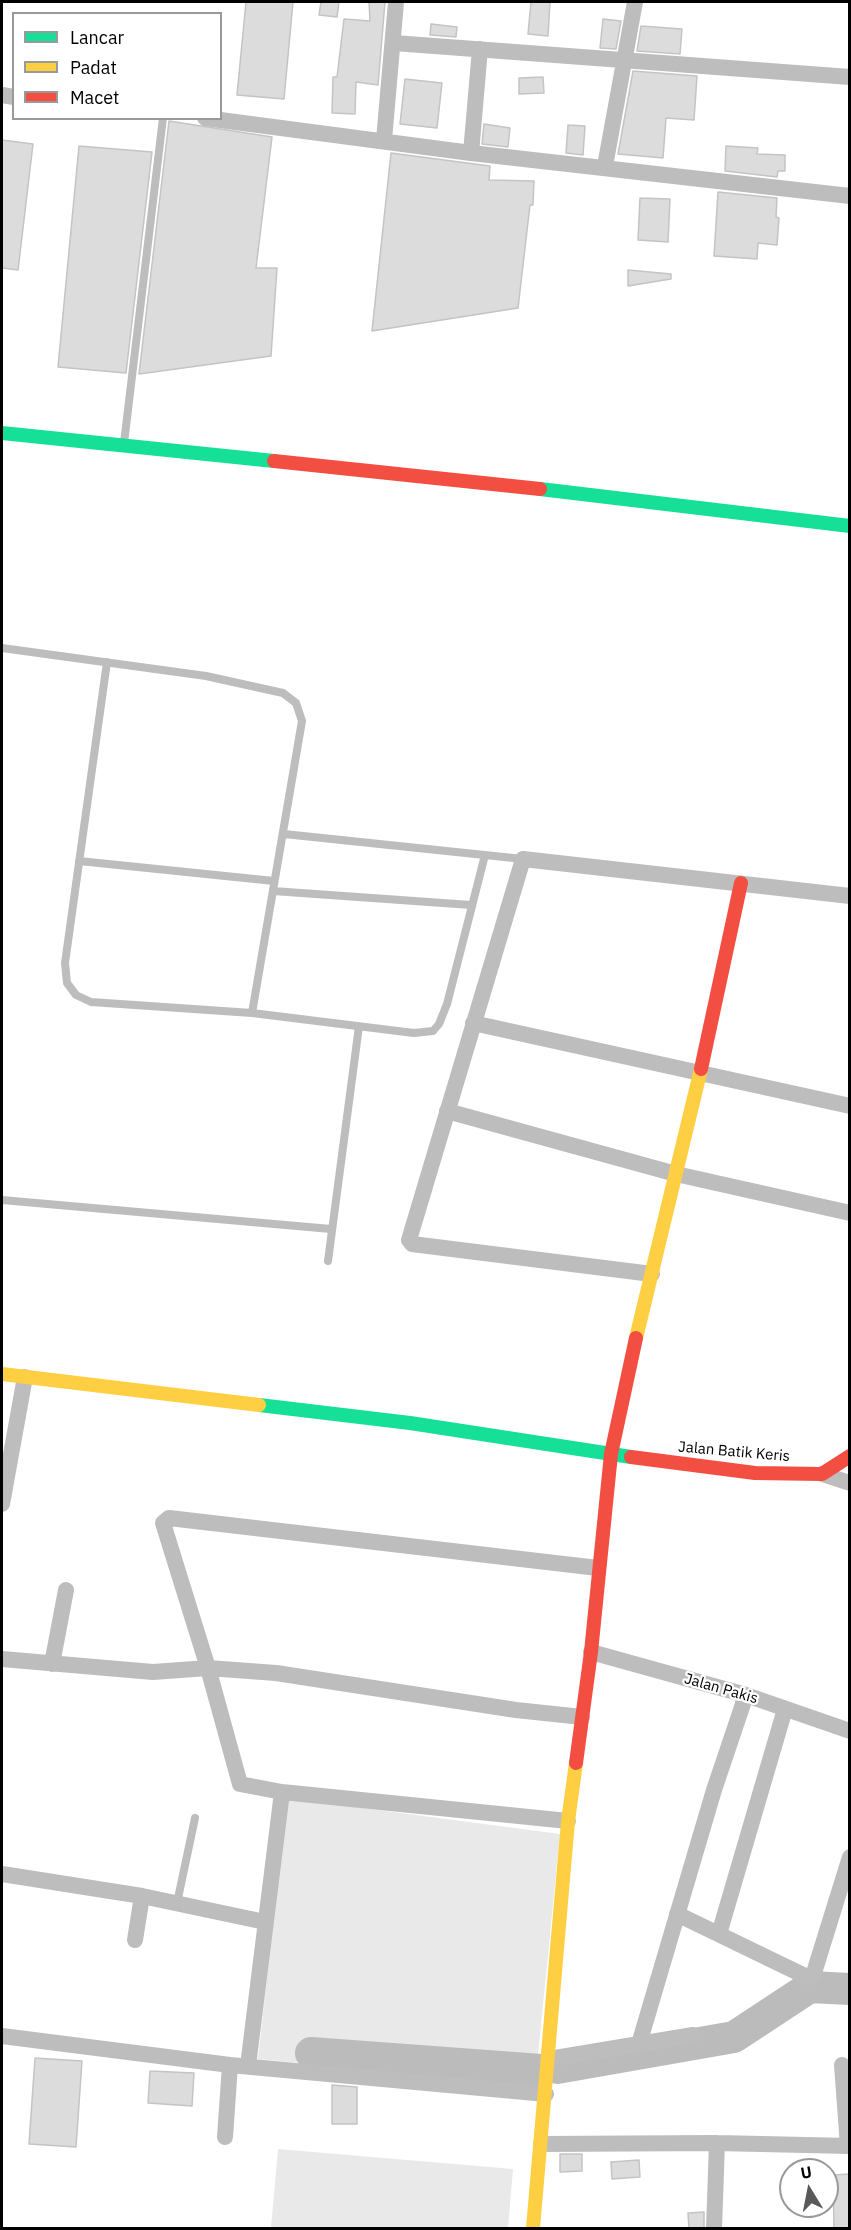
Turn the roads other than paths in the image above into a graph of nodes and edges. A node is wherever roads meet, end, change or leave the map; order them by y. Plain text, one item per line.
1 (396, 2) edge
2 (635, 2) edge
3 (394, 43) junction
4 (480, 49) junction
5 (624, 59) junction
6 (849, 77) edge
7 (163, 120) edge
8 (221, 120) edge
9 (384, 140) junction
10 (471, 153) junction
11 (605, 166) junction
12 (849, 196) edge
13 (2, 433) edge
14 (124, 447) junction
15 (849, 526) edge
16 (2, 648) edge
17 (107, 662) junction
18 (284, 834) junction
19 (485, 855) junction
20 (523, 859) junction
21 (79, 861) junction
22 (274, 881) junction
23 (741, 884) junction
24 (273, 891) junction
25 (849, 896) edge
26 (471, 905) junction
27 (252, 1013) junction
28 (474, 1023) junction
29 (359, 1026) junction
30 (700, 1072) junction
31 (849, 1106) edge
32 (447, 1111) junction
33 (676, 1174) junction
34 (2, 1200) edge
35 (849, 1213) edge
36 (331, 1229) junction
37 (328, 1261) dead end
38 (652, 1274) junction
39 (2, 1374) edge
40 (25, 1377) junction
41 (611, 1454) junction
42 (849, 1456) edge
43 (822, 1474) junction
44 (849, 1483) edge
45 (2, 1504) edge
46 (598, 1568) junction
47 (66, 1590) dead end
48 (591, 1652) junction
49 (2, 1659) edge
50 (52, 1664) junction
51 (208, 1668) junction
52 (746, 1695) junction
53 (785, 1709) junction
54 (582, 1717) junction
55 (849, 1731) edge
56 (282, 1792) junction
57 (195, 1818) dead end
58 (568, 1821) junction
59 (849, 1857) edge
60 (2, 1874) edge
61 (142, 1896) junction
62 (177, 1903) junction
63 (677, 1914) junction
64 (265, 1922) junction
65 (718, 1934) junction
66 (135, 1940) dead end
67 (693, 2035) dead end
68 (2, 2036) edge
69 (639, 2044) junction
70 (549, 2060) junction
71 (230, 2065) junction
72 (842, 2065) dead end
73 (248, 2066) junction
74 (546, 2094) junction
75 (225, 2137) dead end
76 (717, 2143) junction
77 (541, 2144) junction
78 (849, 2146) edge
79 (532, 2229) edge
80 (714, 2229) edge

1 - 3 street
2 - 5 street
3 - 4 street
3 - 9 street
4 - 5 street
4 - 10 street
5 - 6 street
5 - 11 street
7 - 14 lane
8 - 9 street
9 - 10 street
10 - 11 street
11 - 12 street
13 - 14 street
14 - 15 street
16 - 17 lane
17 - 18 lane
17 - 21 lane
18 - 19 lane
18 - 22 lane
19 - 20 lane
19 - 26 lane
20 - 23 street
20 - 28 street
21 - 22 lane
21 - 27 lane
22 - 24 lane
23 - 25 street
23 - 30 street
24 - 26 lane
24 - 27 lane
26 - 29 lane
27 - 29 lane
28 - 30 street
28 - 32 street
29 - 36 lane
30 - 31 street
30 - 33 street
32 - 33 street
32 - 38 street
33 - 35 street
33 - 38 street
34 - 36 lane
36 - 37 lane
38 - 41 street
39 - 40 street, Jalan Batik Keris
40 - 41 street, Jalan Batik Keris
40 - 45 street
41 - 43 street, Jalan Batik Keris
41 - 46 street
42 - 43 street
43 - 44 street
46 - 48 street
46 - 51 street
47 - 50 street
48 - 52 street, Jalan Pakis
48 - 54 street
49 - 50 street
50 - 51 street
51 - 54 street
51 - 56 street
52 - 53 street, Jalan Pakis
52 - 63 street
53 - 55 street, Jalan Pakis
53 - 65 street
54 - 58 street
56 - 58 street
56 - 64 street
57 - 62 lane
58 - 70 street
59 - 65 street
60 - 61 street
61 - 62 street
61 - 66 street
62 - 64 street
63 - 65 street
63 - 69 street
64 - 73 street
67 - 69 street
68 - 71 street
69 - 70 street
70 - 74 street
71 - 73 street
71 - 75 street
72 - 78 street
73 - 74 street
74 - 77 street
76 - 77 street
76 - 78 street
76 - 80 street
77 - 79 street

